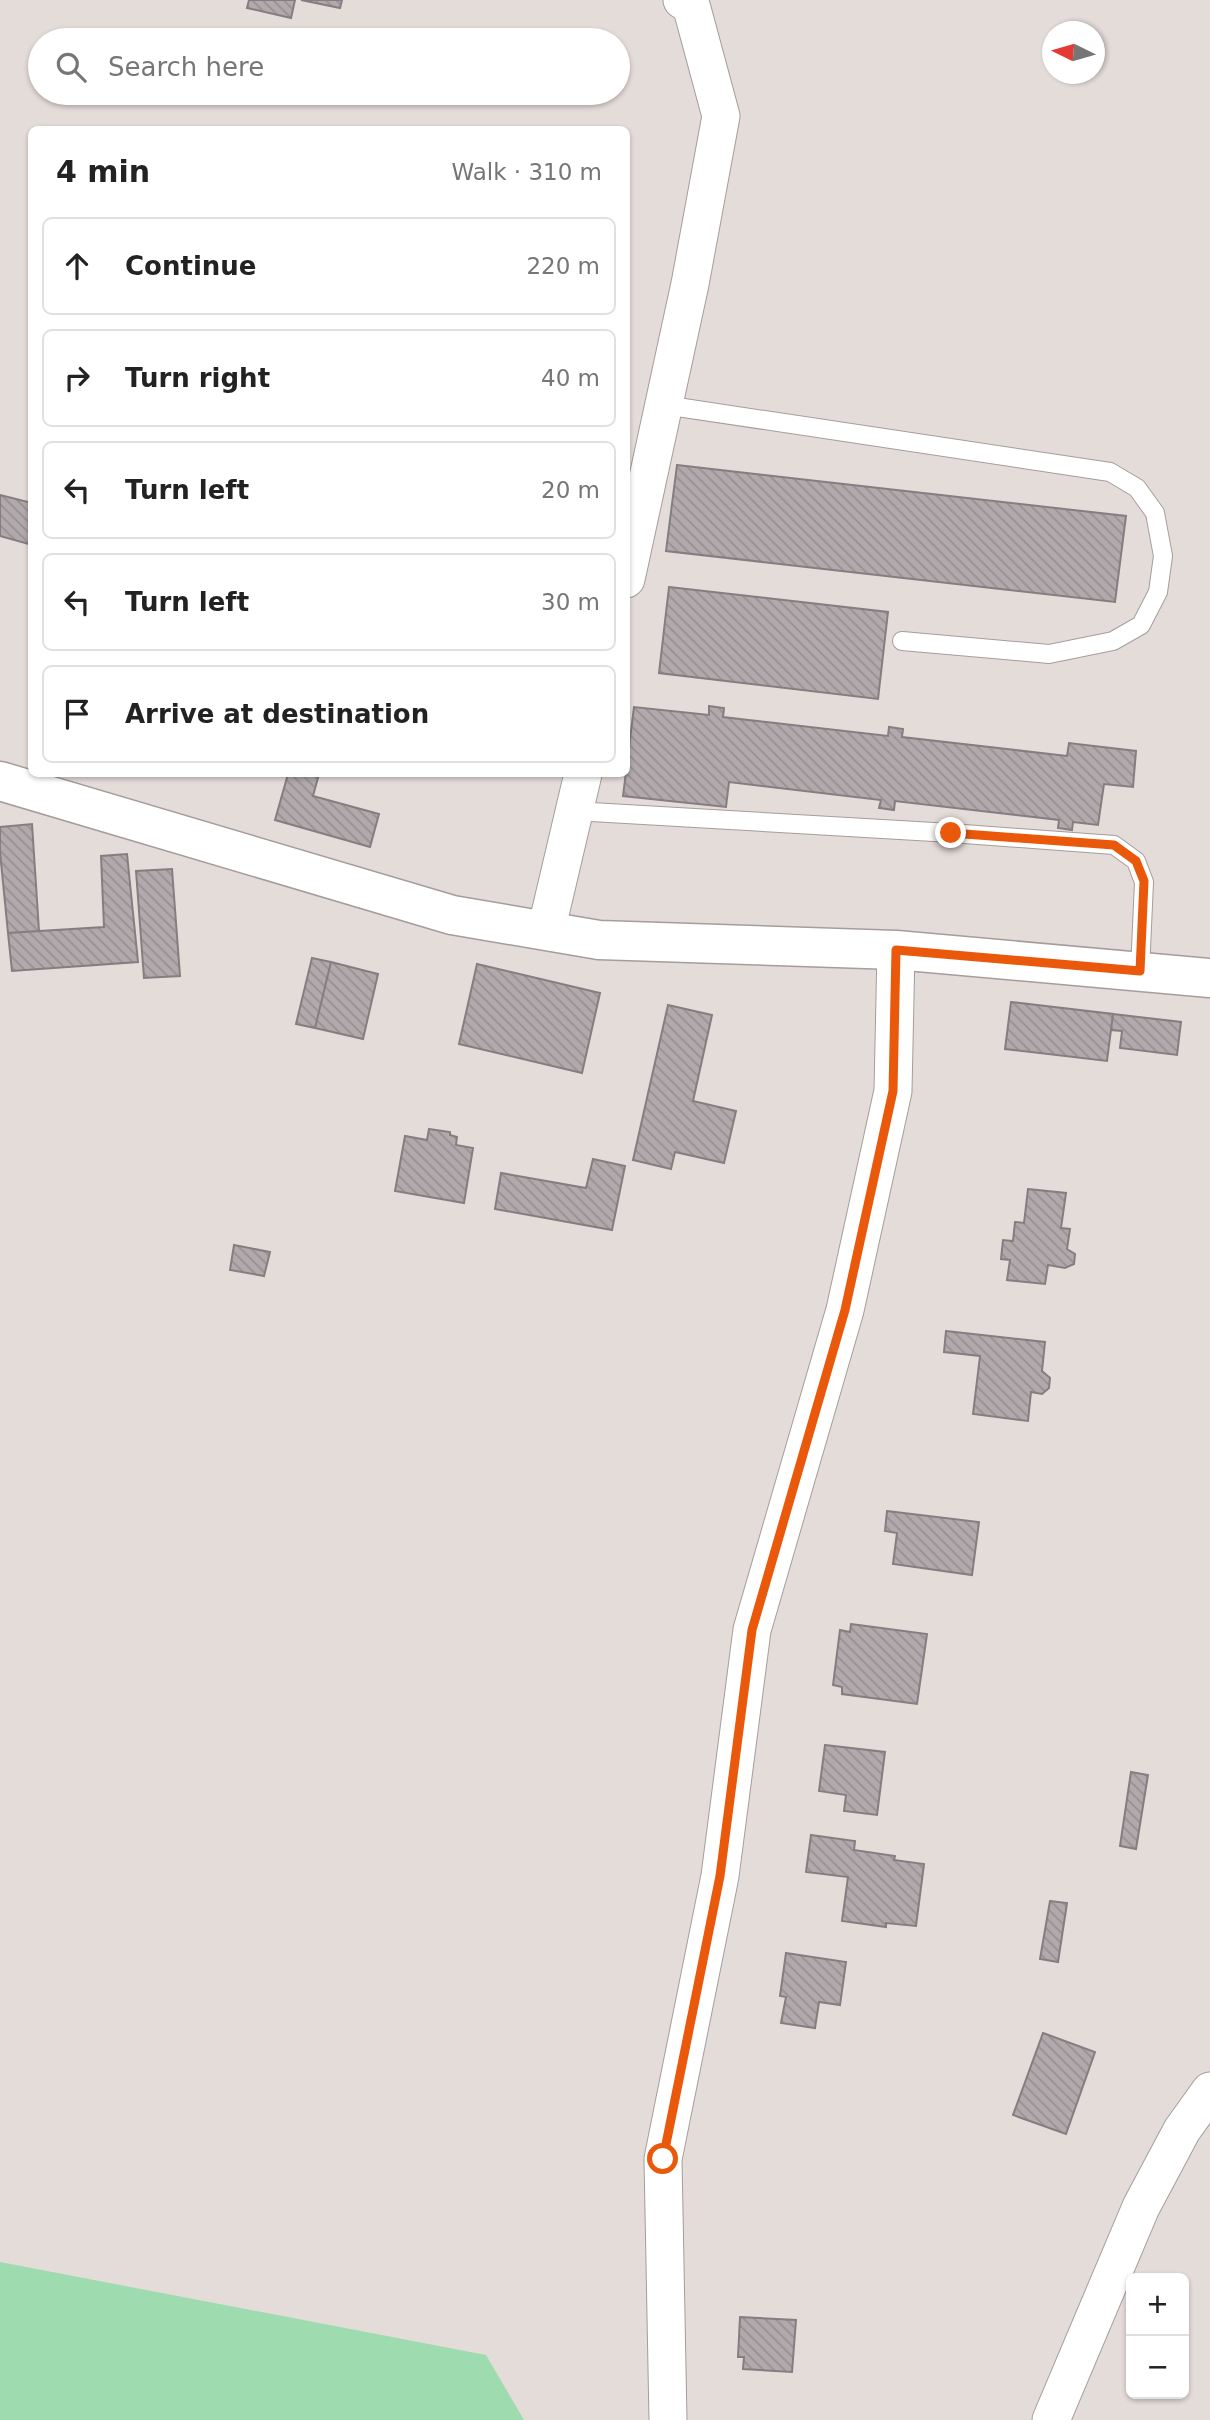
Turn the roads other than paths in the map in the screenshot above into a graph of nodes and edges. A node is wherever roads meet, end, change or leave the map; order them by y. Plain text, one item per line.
1 (682, 0) edge
2 (664, 405) junction
3 (630, 561) edge
4 (902, 641) dead end
5 (582, 777) edge
6 (0, 780) edge
7 (574, 811) junction
8 (546, 931) junction
9 (896, 950) junction
10 (1140, 971) junction
11 (1210, 978) edge
12 (1210, 2091) edge
13 (668, 2420) edge
14 (1051, 2420) edge

1 - 2 street
2 - 3 street
2 - 4 lane
5 - 7 street
6 - 8 street
7 - 8 street
7 - 10 lane
8 - 9 street
9 - 10 street
9 - 13 street
10 - 11 street
12 - 14 street

